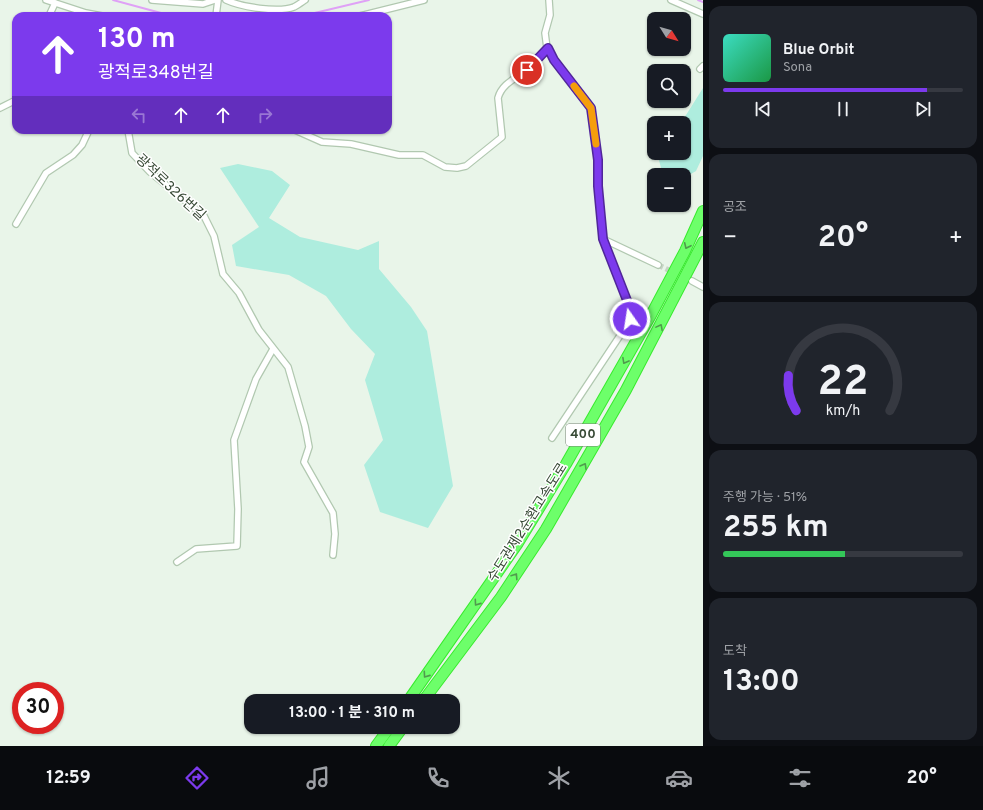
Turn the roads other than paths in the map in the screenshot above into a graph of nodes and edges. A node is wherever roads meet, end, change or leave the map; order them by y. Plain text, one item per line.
1 (46, 0) edge
2 (152, 0) edge
3 (226, 0) edge
4 (305, 0) edge
5 (424, 0) edge
6 (549, 0) edge
7 (671, 0) edge
8 (217, 1) edge
9 (236, 1) edge
10 (55, 4) junction
11 (51, 12) edge
12 (86, 12) edge
13 (216, 12) edge
14 (376, 12) edge
15 (703, 14) edge
16 (548, 48) junction
17 (12, 102) edge
18 (0, 108) edge
19 (87, 134) edge
20 (129, 134) edge
21 (304, 134) edge
22 (703, 211) edge
23 (16, 224) dead end
24 (603, 239) junction
25 (703, 242) edge
26 (658, 266) tunnel mouth
27 (692, 282) tunnel mouth
28 (703, 287) edge
29 (273, 349) junction
30 (552, 438) dead end
31 (334, 555) dead end
32 (177, 562) dead end
33 (413, 694) edge
34 (428, 694) edge
35 (385, 734) edge
36 (398, 734) edge
37 (376, 746) edge
38 (389, 746) edge

1 - 10 street
2 - 8 street
3 - 9 street
4 - 9 street
5 - 14 street
6 - 16 street
7 - 15 street
8 - 13 street
10 - 11 street
10 - 12 street
16 - 21 street
16 - 24 street
17 - 18 street
19 - 23 street
20 - 29 street, 광적로326번길
22 -> 33 highway, 수도권제2순환고속도로 / 400
24 - 26 street
24 - 30 street
34 -> 25 highway, 수도권제2순환고속도로 / 400
27 - 28 street
29 - 31 street, 광적로326번길
29 - 32 street
35 - 37 highway
36 - 38 highway

